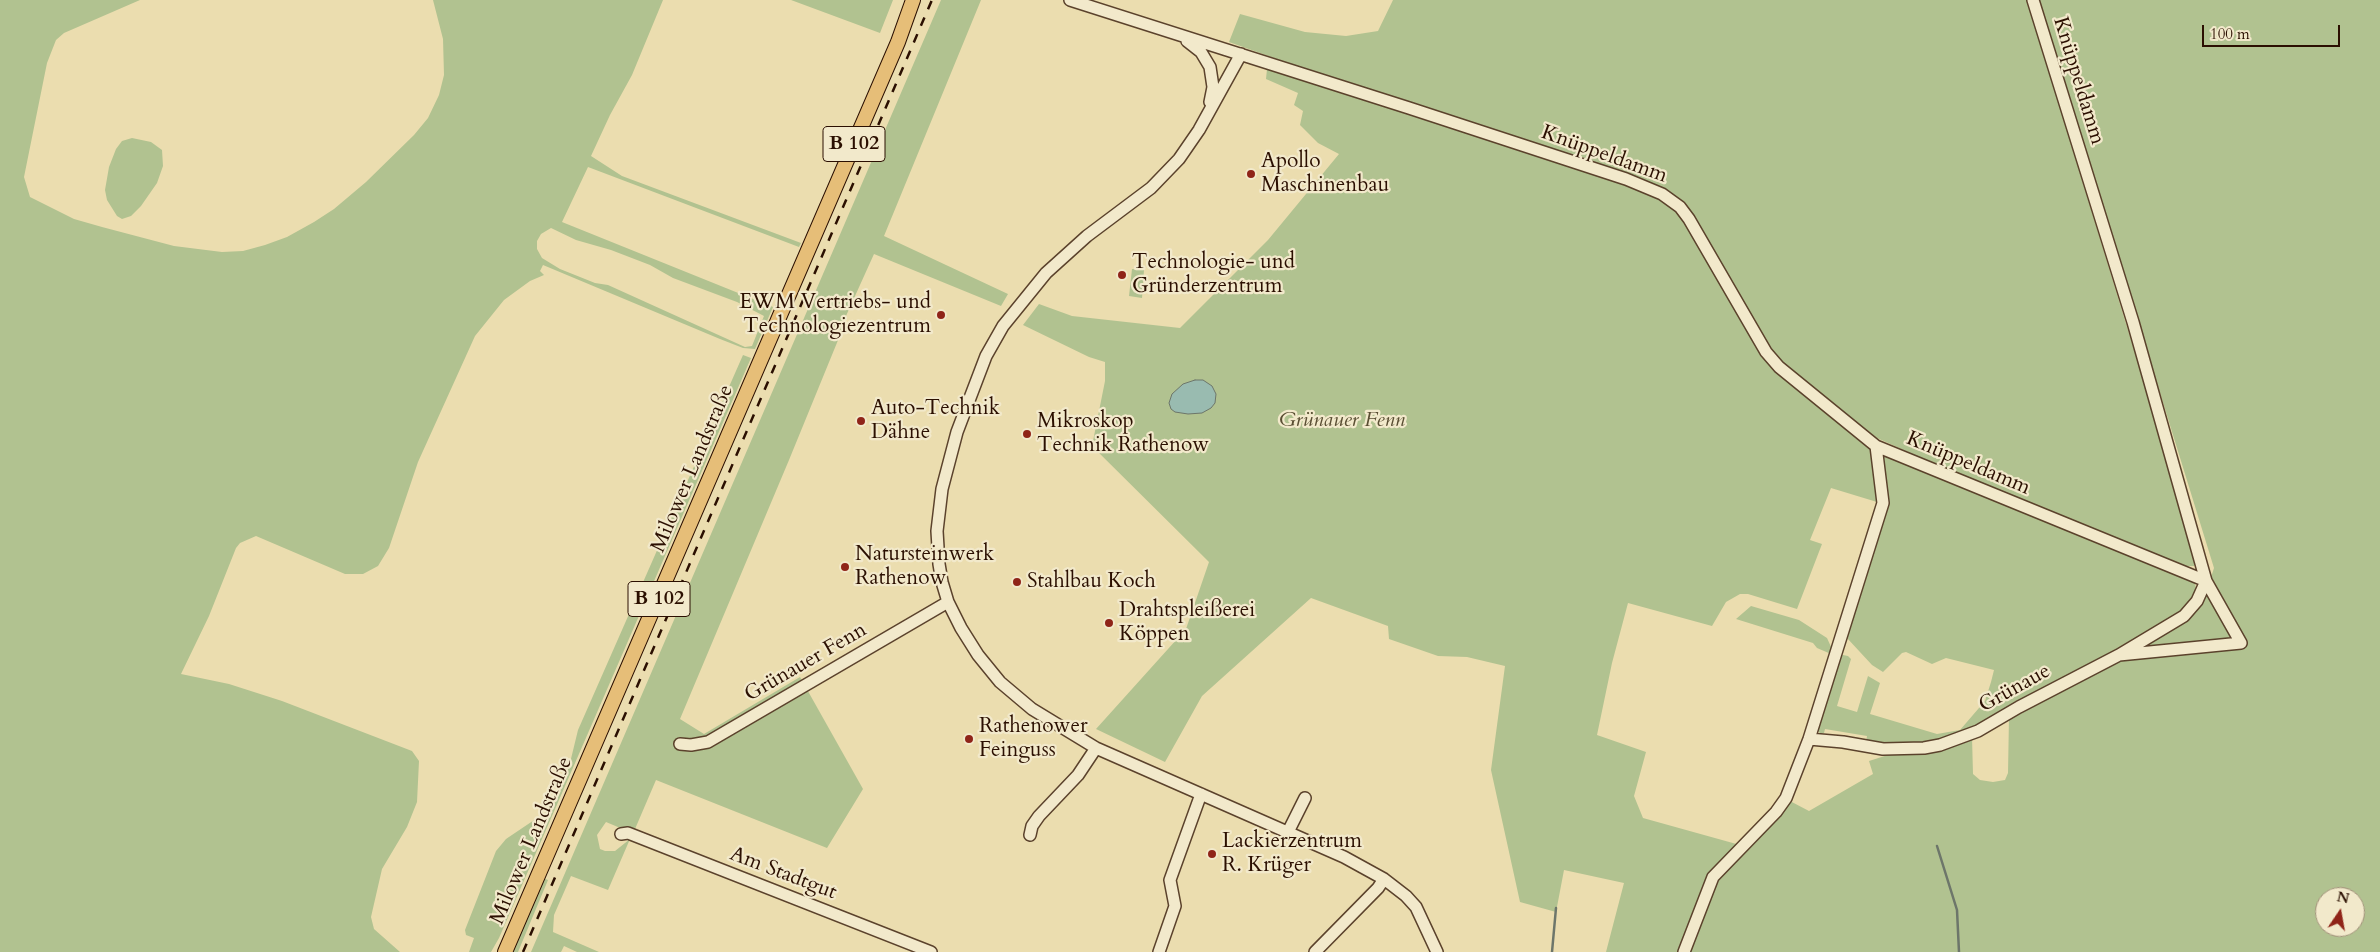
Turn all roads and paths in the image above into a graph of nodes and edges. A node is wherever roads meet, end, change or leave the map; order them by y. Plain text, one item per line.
1 (913, 0) edge
2 (1070, 0) edge
3 (2033, 0) edge
4 (1179, 35) junction
5 (1241, 54) junction
6 (1205, 118) junction
7 (1876, 446) junction
8 (2206, 580) junction
9 (948, 602) junction
10 (2119, 655) junction
11 (1809, 739) junction
12 (680, 744) dead end
13 (1096, 748) junction
14 (1201, 794) junction
15 (1305, 798) dead end
16 (1288, 832) junction
17 (622, 834) dead end
18 (1030, 835) dead end
19 (1384, 878) junction
20 (505, 952) edge
21 (931, 952) edge
22 (1159, 952) edge
23 (1315, 952) edge
24 (1437, 952) edge
25 (1684, 952) edge

1 - 20 main road, Milower Landstraße / B 102
2 - 4 street
3 - 8 street, Knüppeldamm
4 - 5 street
4 - 6 street
5 - 6 street
5 - 7 street, Knüppeldamm
6 - 9 street
7 - 8 street, Knüppeldamm
7 - 11 street
8 - 10 street, Grünaue
8 - 10 street
9 - 12 street, Grünauer Fenn
9 - 13 street
10 - 11 street, Grünaue
11 - 25 street
13 - 14 street
13 - 18 street
14 - 16 street
14 - 22 street
15 - 16 street
16 - 19 street
17 - 21 street, Am Stadtgut
19 - 23 street
19 - 24 street

